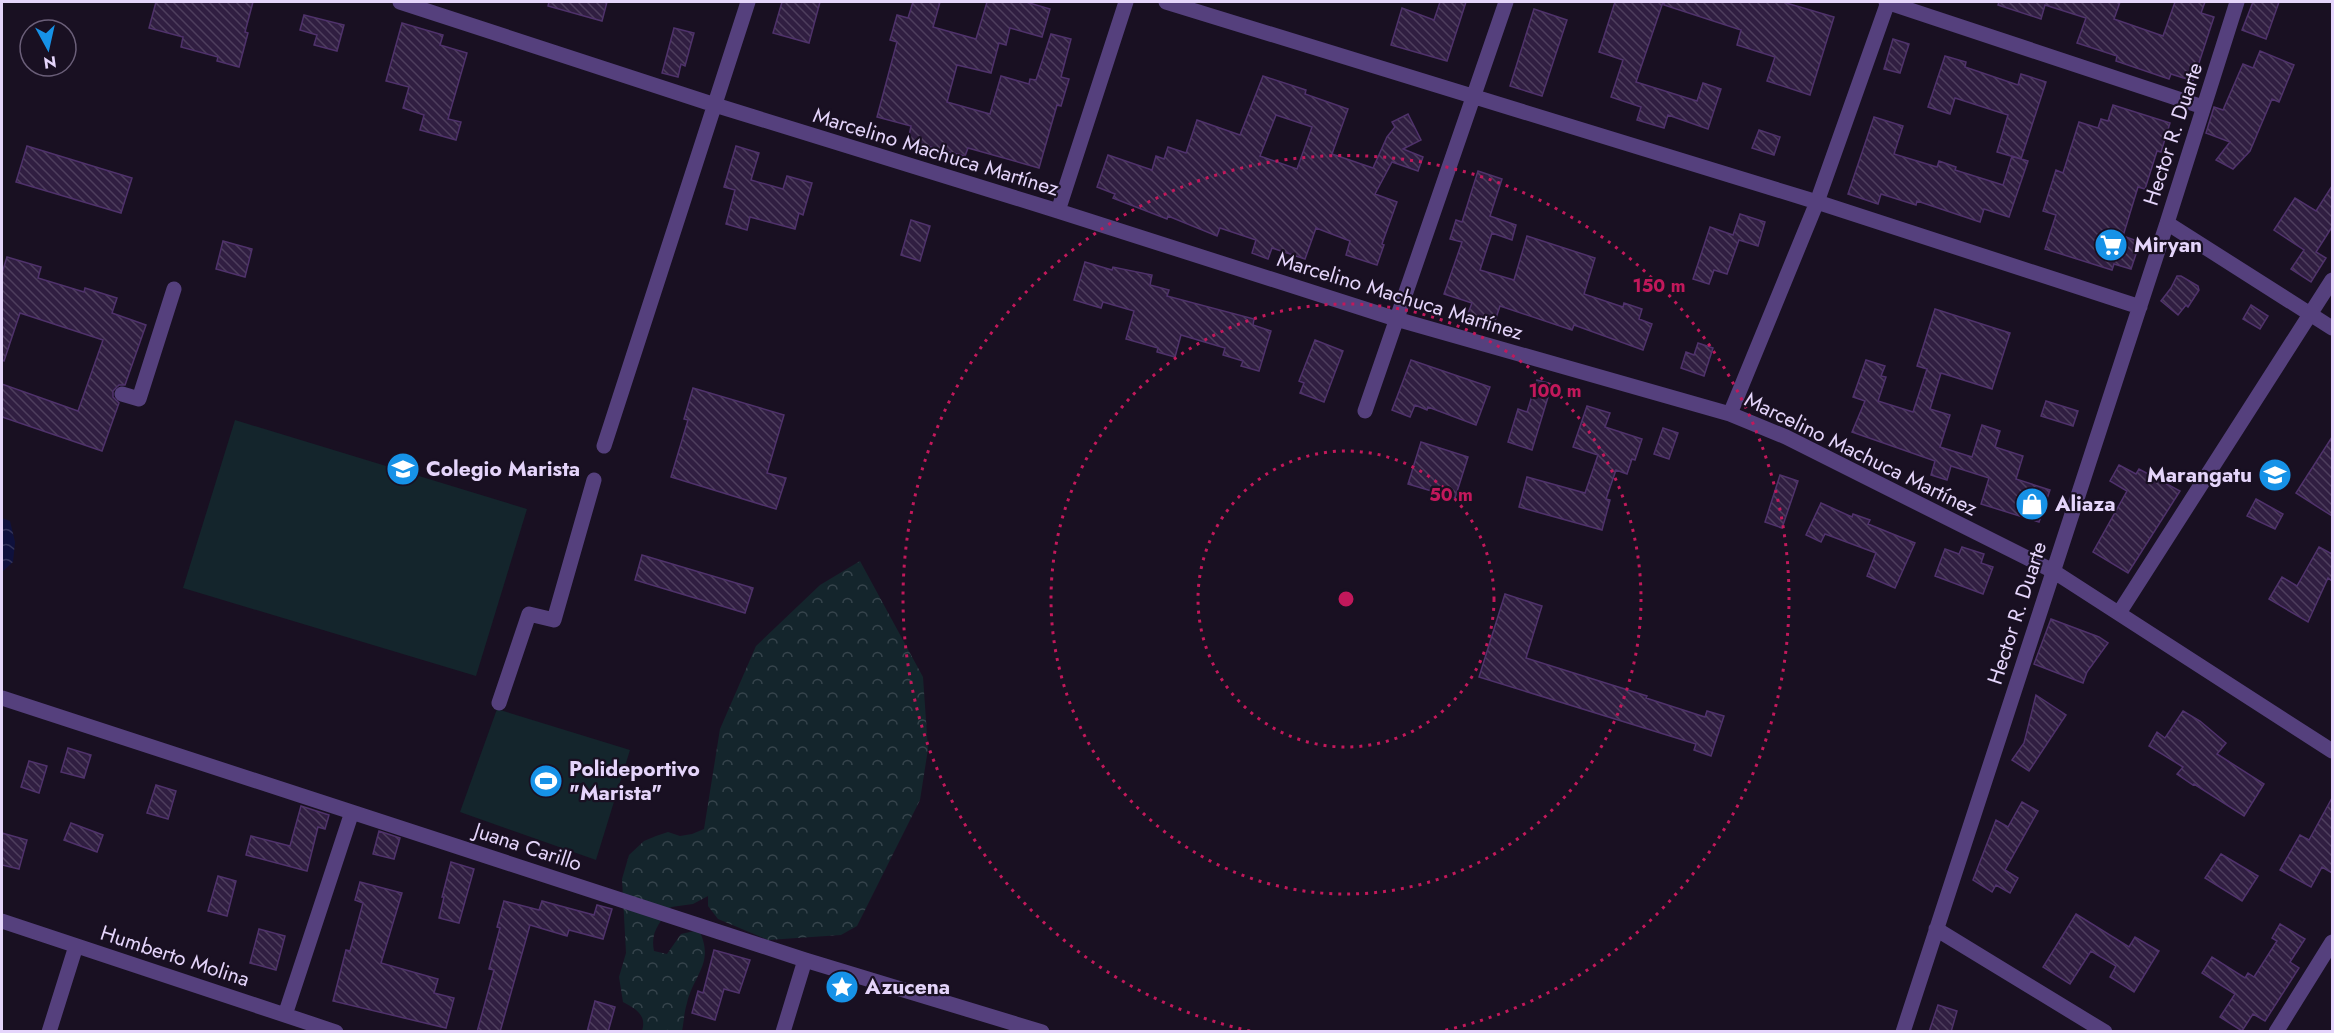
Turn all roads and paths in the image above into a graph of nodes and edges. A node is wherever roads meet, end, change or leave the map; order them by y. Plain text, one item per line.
1 (400, 2) edge
2 (748, 2) edge
3 (1126, 2) edge
4 (1166, 2) edge
5 (1506, 2) edge
6 (1887, 2) edge
7 (2237, 2) edge
8 (1473, 96) junction
9 (716, 105) junction
10 (2204, 107) junction
11 (1817, 202) junction
12 (1058, 211) junction
13 (2167, 223) junction
14 (2332, 280) edge
15 (174, 289) dead end
16 (2139, 306) junction
17 (2310, 314) junction
18 (1396, 319) junction
19 (2332, 328) edge
20 (122, 394) dead end
21 (1365, 411) dead end
22 (1730, 414) junction
23 (604, 446) dead end
24 (594, 480) dead end
25 (2053, 571) junction
26 (2119, 613) junction
27 (2, 698) edge
28 (499, 703) dead end
29 (2332, 752) edge
30 (352, 812) junction
31 (2, 921) edge
32 (1936, 929) junction
33 (2332, 942) edge
34 (76, 946) junction
35 (805, 960) junction
36 (285, 1015) junction
37 (49, 1032) edge
38 (336, 1032) edge
39 (783, 1032) edge
40 (1042, 1032) edge
41 (1903, 1032) edge
42 (2104, 1032) edge
43 (2276, 1032) edge

1 - 9 street, Marcelino Machuca Martínez
2 - 9 street
3 - 12 street
4 - 8 street
5 - 8 street
6 - 10 street
6 - 11 street
7 - 10 street, Hector R. Duarte
8 - 11 street
8 - 18 street
9 - 12 street, Marcelino Machuca Martínez
9 - 23 street
10 - 13 street, Hector R. Duarte
11 - 16 street
11 - 22 street
12 - 18 street, Marcelino Machuca Martínez
13 - 16 street, Hector R. Duarte
13 - 17 street
14 - 17 street
15 - 20 street
16 - 25 street, Hector R. Duarte
17 - 19 street
17 - 26 street
18 - 21 street
18 - 22 street, Marcelino Machuca Martínez
22 - 25 street, Marcelino Machuca Martínez
24 - 28 street
25 - 26 street, Marcelino Machuca Martínez
25 - 32 street, Hector R. Duarte
26 - 29 street, Marcelino Machuca Martínez
27 - 30 street, Juana Carillo
30 - 35 street, Juana Carillo
30 - 36 street
31 - 34 street, Humberto Molina
32 - 41 street, Hector R. Duarte
32 - 42 street
33 - 43 street
34 - 36 street, Humberto Molina
34 - 37 street
35 - 39 street
35 - 40 street, Juana Carillo
36 - 38 street, Humberto Molina

